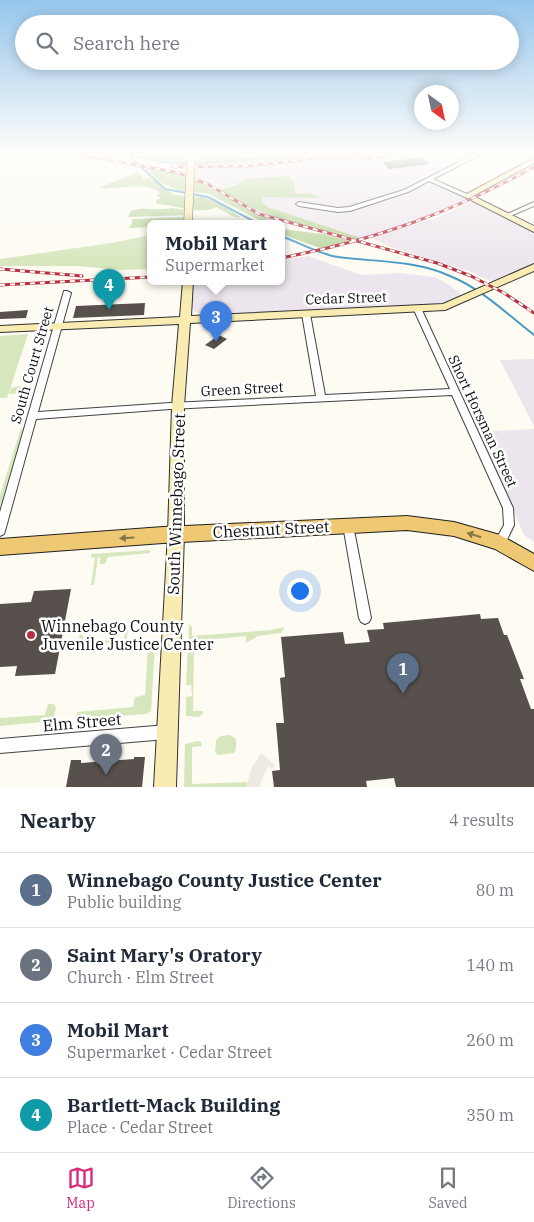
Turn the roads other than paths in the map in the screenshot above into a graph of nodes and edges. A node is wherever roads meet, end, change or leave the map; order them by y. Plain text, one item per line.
1 (189, 192) edge
2 (401, 192) edge
3 (457, 192) edge
4 (475, 192) edge
5 (467, 196) junction
6 (299, 204) dead end
7 (534, 204) edge
8 (508, 215) junction
9 (188, 220) edge
10 (534, 229) edge
11 (534, 267) edge
12 (188, 285) edge
13 (67, 293) dead end
14 (418, 310) junction
15 (306, 314) junction
16 (184, 320) junction
17 (58, 327) junction
18 (0, 329) edge
19 (454, 392) junction
20 (321, 398) junction
21 (178, 406) junction
22 (32, 416) junction
23 (348, 525) junction
24 (0, 531) edge
25 (176, 534) junction
26 (500, 543) junction
27 (0, 547) edge
28 (534, 563) edge
29 (365, 618) dead end
30 (167, 732) junction
31 (0, 746) edge
32 (165, 787) edge

1 - 9 street, bridge
2 - 6 street
3 - 5 street
4 - 5 street
5 - 8 street
7 - 8 street
8 - 10 street
11 - 14 street, Cedar Street
12 - 16 street, South Winnebago Street
13 - 17 street, South Court Street
14 - 15 street, Cedar Street
14 - 19 street, Short Horsman Street
15 - 16 street, Cedar Street
15 - 20 street
16 - 17 street, Cedar Street
16 - 21 street, South Winnebago Street
17 - 18 street, Cedar Street
17 - 22 street, South Court Street
19 - 20 street, Green Street
19 - 26 street, Short Horsman Street
20 - 21 street, Green Street
21 - 22 street, Green Street
21 - 25 street, South Winnebago Street
22 - 24 street, South Court Street
23 - 25 main road, Chestnut Street
26 -> 23 main road, Chestnut Street
23 - 29 street
25 -> 27 main road, Chestnut Street
25 - 30 street, South Winnebago Street
26 - 28 main road, Chestnut Street
30 - 31 street, Elm Street
30 - 32 street, South Winnebago Street

